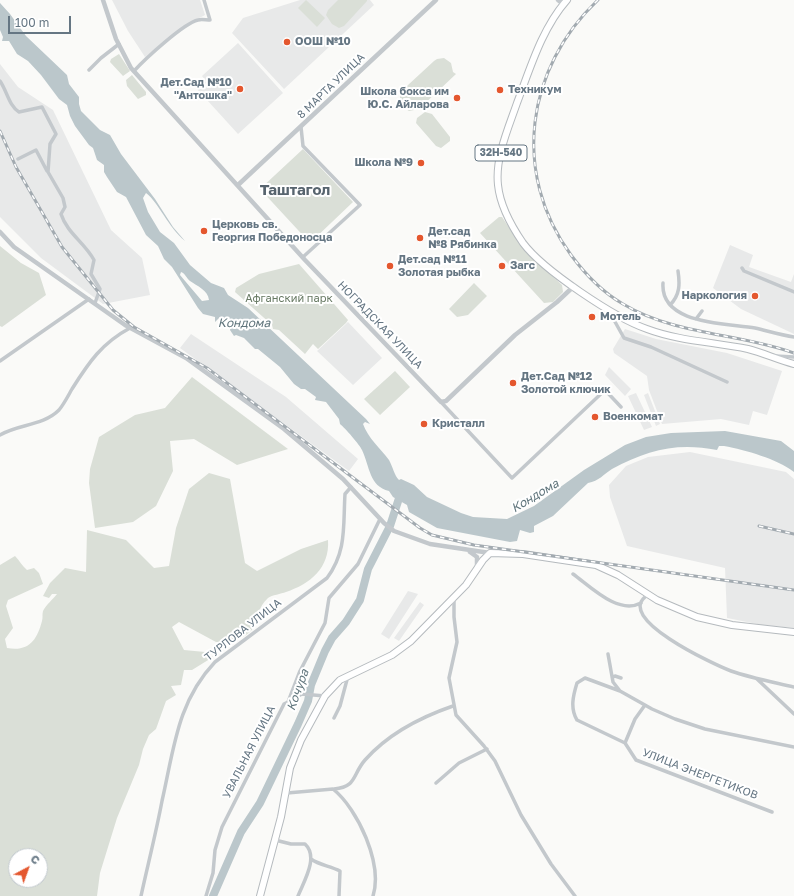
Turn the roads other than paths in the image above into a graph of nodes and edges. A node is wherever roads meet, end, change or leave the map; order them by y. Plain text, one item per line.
1 (103, 0) edge
2 (204, 0) edge
3 (436, 0) edge
4 (563, 1) edge
5 (119, 44) junction
6 (89, 70) dead end
7 (134, 71) junction
8 (0, 80) edge
9 (301, 127) junction
10 (18, 158) dead end
11 (48, 172) junction
12 (238, 185) junction
13 (0, 232) edge
14 (303, 257) junction
15 (742, 268) dead end
16 (678, 271) dead end
17 (663, 283) dead end
18 (574, 286) junction
19 (794, 292) edge
20 (90, 299) junction
21 (95, 303) junction
22 (670, 305) junction
23 (608, 310) junction
24 (702, 311) dead end
25 (696, 319) junction
26 (130, 328) junction
27 (794, 337) edge
28 (770, 356) junction
29 (794, 357) edge
30 (0, 362) edge
31 (794, 364) edge
32 (727, 382) dead end
33 (440, 402) junction
34 (621, 407) dead end
35 (0, 435) edge
36 (351, 487) junction
37 (382, 520) junction
38 (469, 551) junction
39 (490, 553) junction
40 (475, 573) junction
41 (573, 574) dead end
42 (648, 595) junction
43 (454, 598) junction
44 (641, 602) junction
45 (794, 632) edge
46 (608, 654) dead end
47 (348, 674) junction
48 (613, 677) junction
49 (621, 678) dead end
50 (756, 678) junction
51 (794, 687) edge
52 (620, 691) junction
53 (325, 696) junction
54 (288, 702) junction
55 (645, 705) junction
56 (453, 706) junction
57 (794, 714) edge
58 (334, 718) dead end
59 (625, 743) junction
60 (794, 747) edge
61 (487, 749) junction
62 (436, 783) dead end
63 (333, 789) junction
64 (287, 793) junction
65 (772, 812) dead end
66 (275, 840) junction
67 (311, 859) junction
68 (141, 896) edge
69 (206, 896) edge
70 (260, 896) edge
71 (298, 896) edge
72 (339, 896) edge
73 (373, 896) edge
74 (575, 896) edge

1 - 5 street, НОГРАДСКАЯ УЛИЦА
2 - 7 street
3 - 9 street, 8 МАРТА УЛИЦА
4 - 18 main road, 32Н-540
5 - 6 street
5 - 7 street, НОГРАДСКАЯ УЛИЦА
7 - 12 street, НОГРАДСКАЯ УЛИЦА
8 - 11 street
9 - 12 street, 8 МАРТА УЛИЦА
9 - 14 street
10 - 11 street
11 - 21 street
12 - 14 street, НОГРАДСКАЯ УЛИЦА
13 - 20 street
14 - 33 street, НОГРАДСКАЯ УЛИЦА
15 - 19 street
16 - 22 street
17 - 22 street
18 - 23 main road, 32Н-540
18 - 33 street
20 - 21 street
20 - 30 street
21 - 26 street
22 - 25 street
23 - 28 main road, 32Н-540
23 - 32 street
24 - 25 street
25 - 27 street
26 - 35 street
26 - 36 street
28 - 29 street
28 - 31 main road, 32Н-540
33 - 34 street, НОГРАДСКАЯ УЛИЦА
36 - 37 street
36 - 68 street, ТУРЛОВА УЛИЦА
37 - 38 street
37 - 54 street, УВАЛЬНАЯ УЛИЦА
38 - 39 street
38 - 40 street
39 - 40 main road
39 - 42 main road
40 - 43 main road
41 - 44 street
42 - 44 street
42 - 45 main road
43 - 47 main road
43 - 56 street
44 - 50 street
46 - 48 street
47 - 53 main road
47 - 58 street
48 - 49 street
48 - 52 street
50 - 51 street
50 - 57 street
52 - 55 street
52 - 59 street
53 - 54 street
53 - 64 main road
54 - 69 street, УВАЛЬНАЯ УЛИЦА
55 - 59 street
55 - 60 street
56 - 61 street
56 - 63 street
59 - 65 street, УЛИЦА ЭНЕРГЕТИКОВ
61 - 62 street
61 - 74 street
63 - 64 street
63 - 73 street
64 - 66 main road
66 - 67 street
66 - 70 main road
67 - 71 street
67 - 72 street

